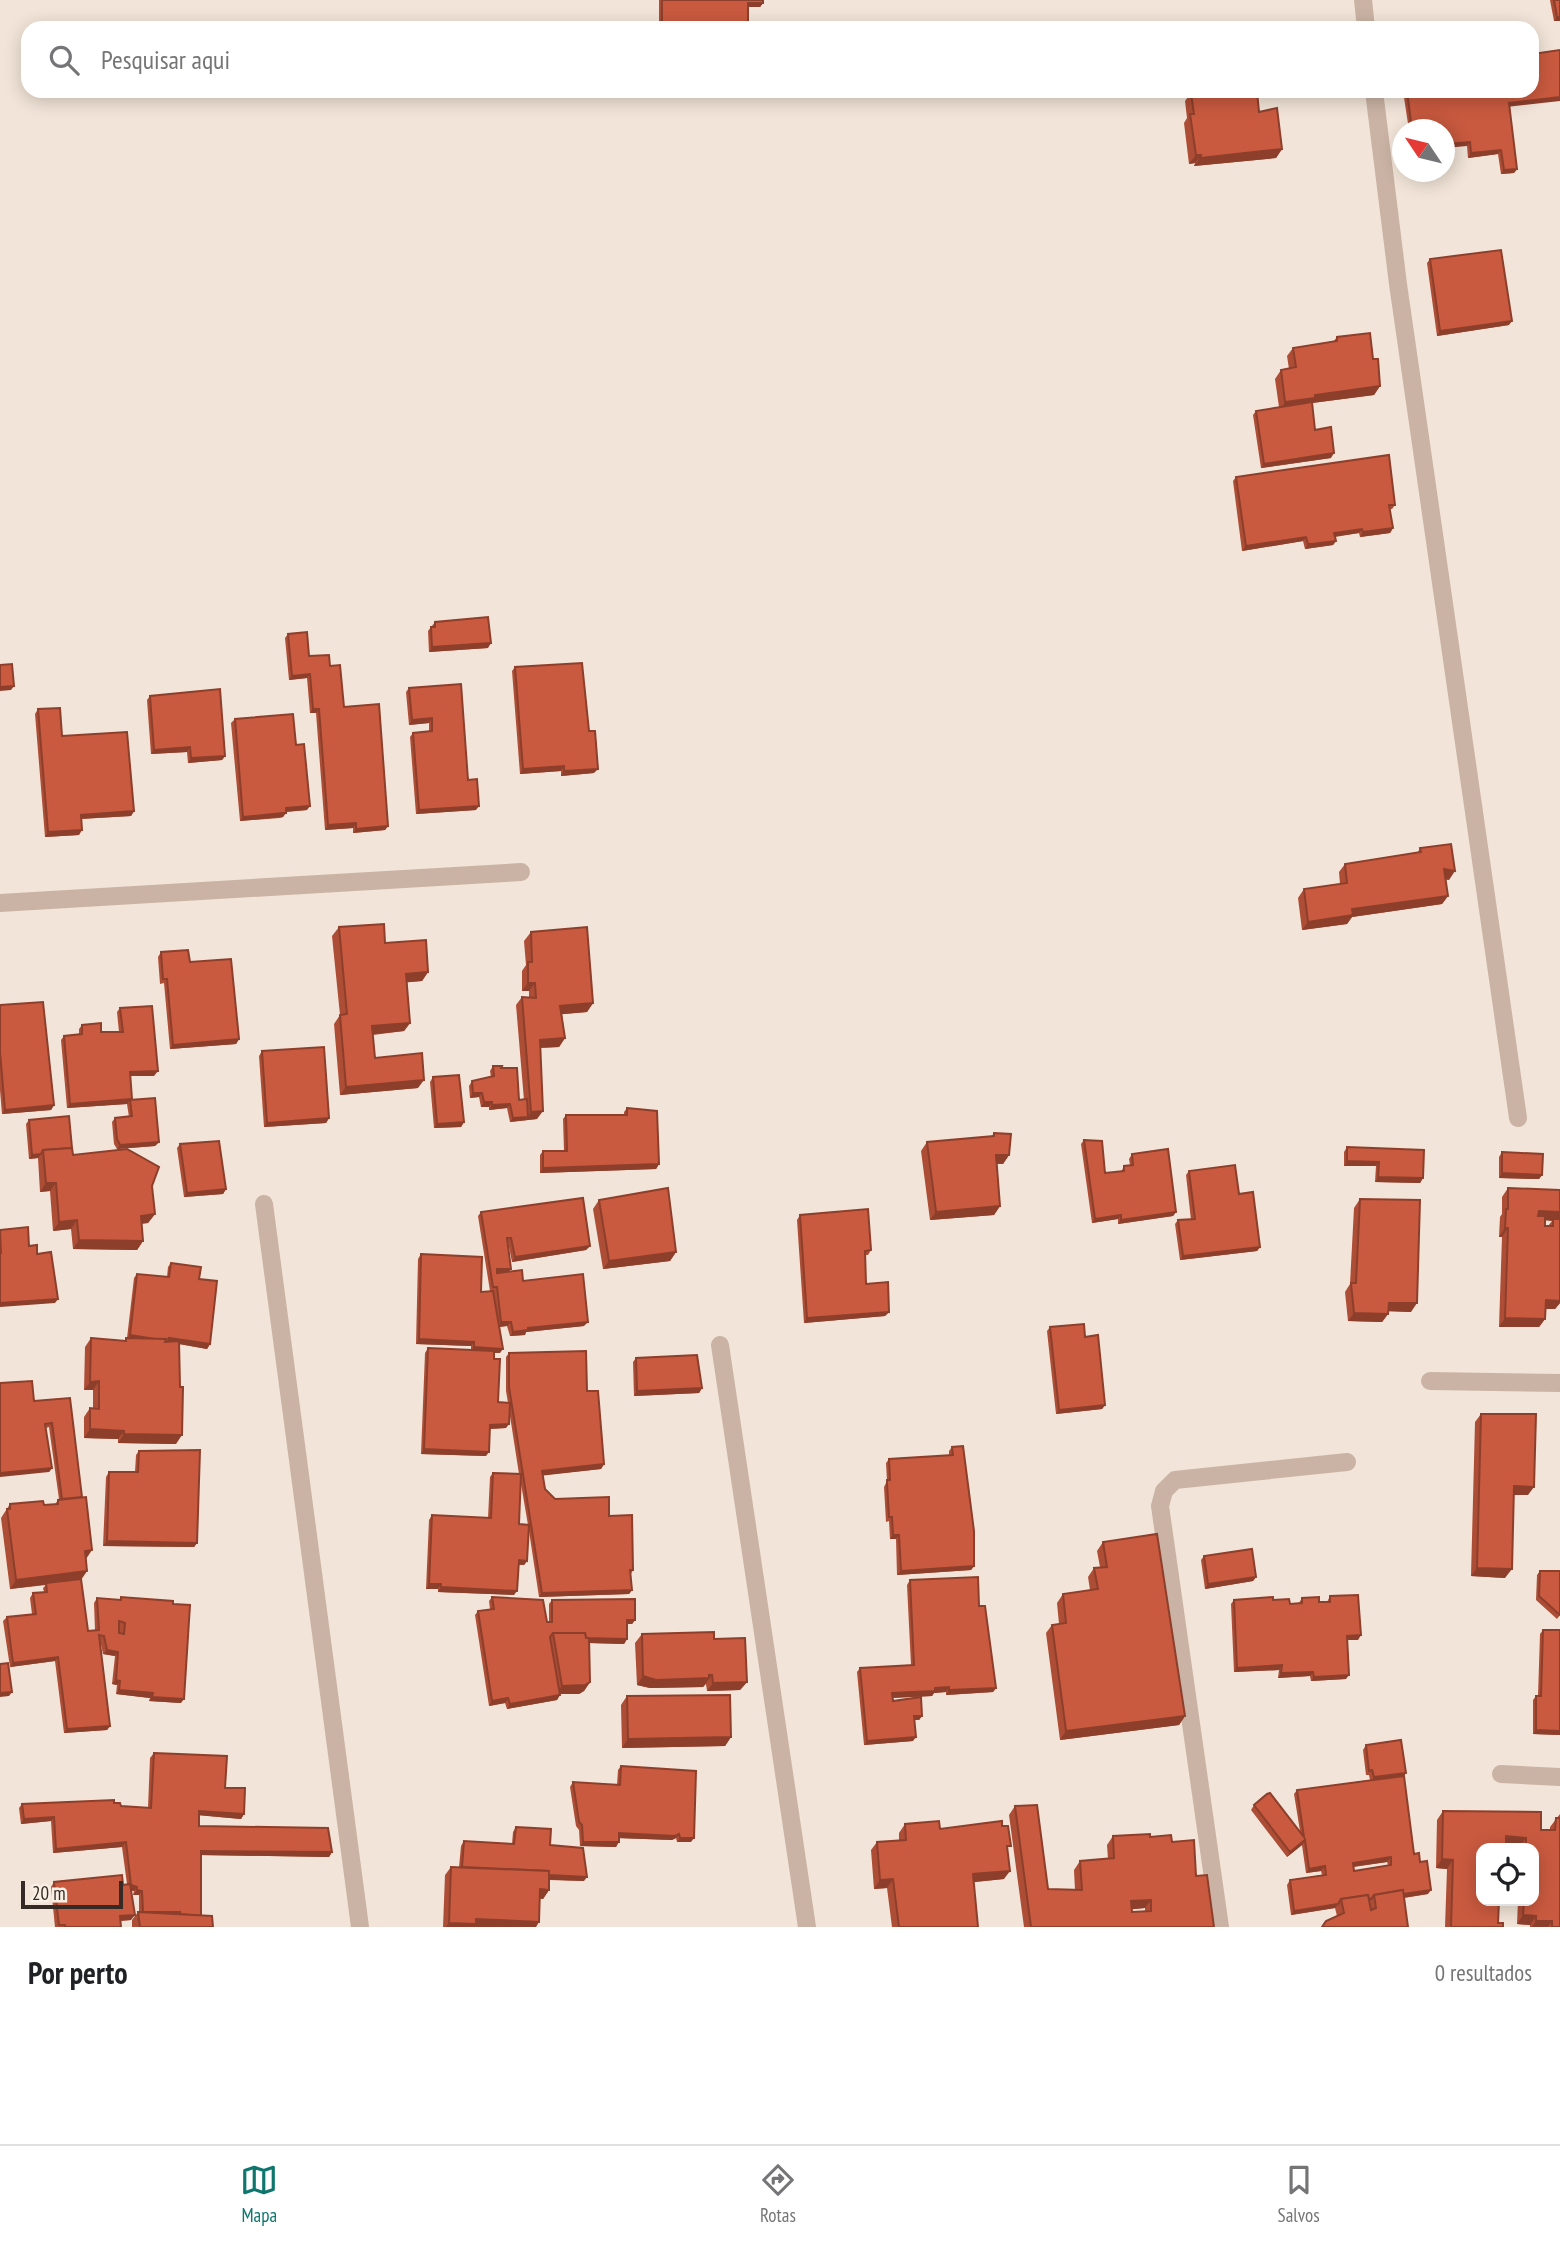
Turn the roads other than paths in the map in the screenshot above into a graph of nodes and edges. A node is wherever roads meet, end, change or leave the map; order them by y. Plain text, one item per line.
1 (1363, 0) edge
2 (1365, 21) edge
3 (1375, 98) edge
4 (521, 872) dead end
5 (0, 903) edge
6 (1518, 1118) dead end
7 (264, 1204) dead end
8 (720, 1345) dead end
9 (1430, 1381) dead end
10 (1560, 1383) edge
11 (1347, 1462) dead end
12 (1501, 1774) dead end
13 (1560, 1777) edge
14 (360, 1927) edge
15 (807, 1927) edge
16 (1220, 1927) edge

1 - 2 street
3 - 6 street
4 - 5 street
7 - 14 street
8 - 15 street
9 - 10 street
11 - 16 street
12 - 13 street

